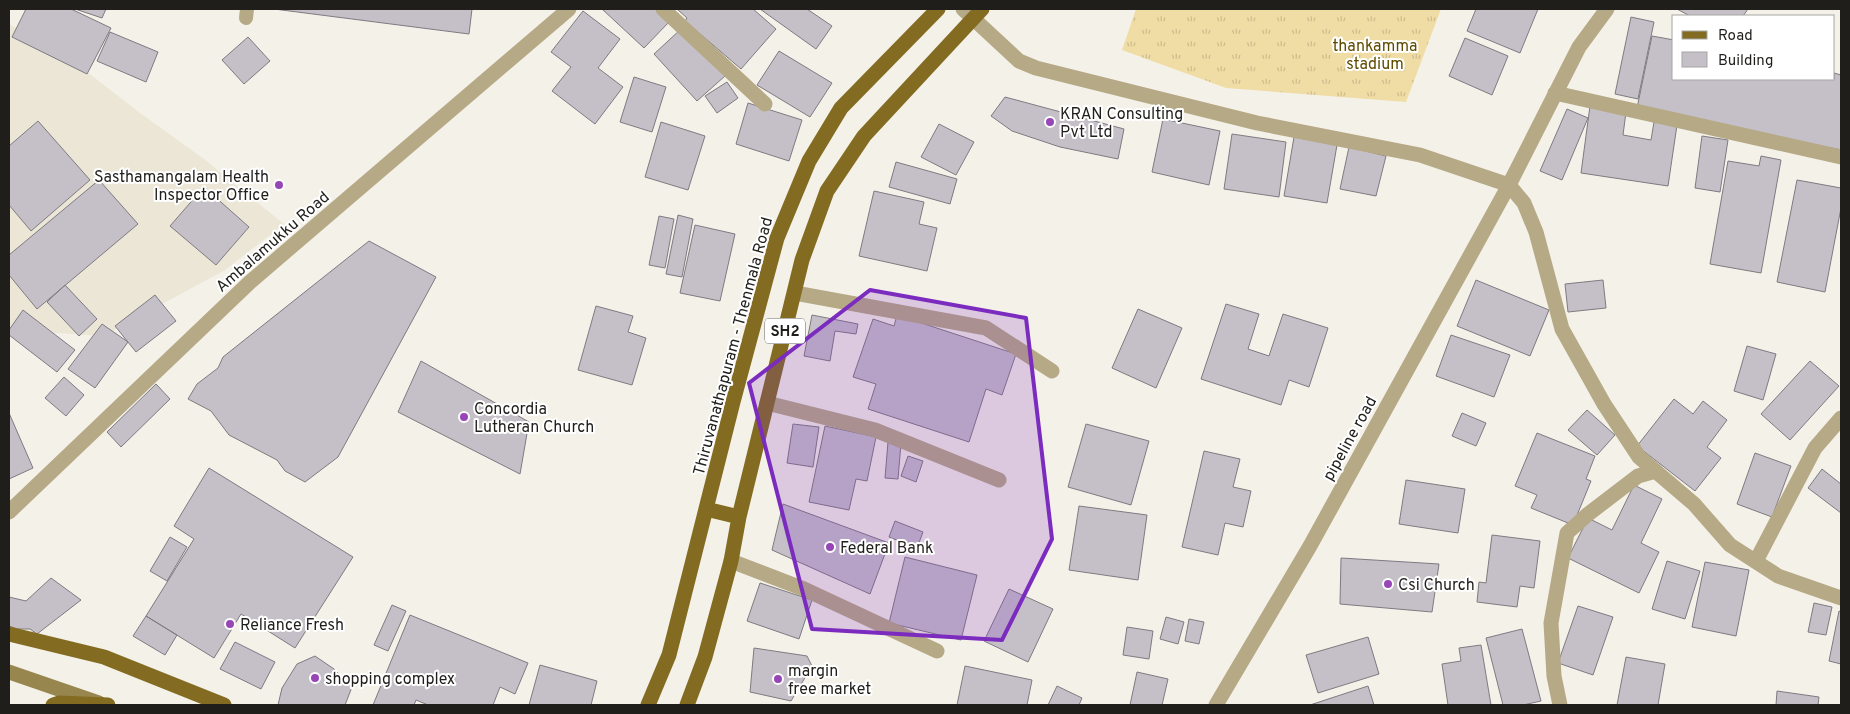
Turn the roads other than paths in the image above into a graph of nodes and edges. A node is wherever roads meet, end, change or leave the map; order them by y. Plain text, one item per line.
1 (569, 9) edge
2 (663, 9) edge
3 (938, 9) edge
4 (1607, 9) edge
5 (973, 12) edge
6 (1555, 93) junction
7 (765, 104) dead end
8 (1841, 157) edge
9 (1509, 185) junction
10 (795, 293) junction
11 (1052, 371) dead end
12 (767, 403) junction
13 (1841, 418) edge
14 (1656, 471) junction
15 (999, 480) dead end
16 (706, 509) junction
17 (9, 512) edge
18 (739, 517) junction
19 (731, 561) junction
20 (1756, 561) junction
21 (1841, 598) edge
22 (9, 634) edge
23 (937, 651) dead end
24 (9, 672) edge
25 (104, 704) edge
26 (53, 705) edge
27 (224, 705) edge
28 (648, 705) edge
29 (687, 705) edge
30 (1216, 705) edge
31 (1560, 705) edge

1 - 17 street, Ambalamukku Road
2 - 7 street
3 - 16 main road, Thiruvanathapuram - Thenmala Road
4 - 6 street, pipeline road
5 - 9 street
5 - 10 main road, SH2
6 - 8 street
6 - 9 street, pipeline road
9 - 14 street
9 - 30 street, pipeline road
10 - 11 street
10 - 12 main road, SH2
12 - 15 street
12 - 18 main road, SH2
13 - 20 street
14 - 20 street
14 - 31 street
16 - 18 main road
16 - 28 main road, Thiruvanathapuram - Thenmala Road
18 - 19 main road, SH2
19 - 23 street
19 - 29 main road, SH2
20 - 21 street
22 - 27 main road
24 - 25 main road
25 - 26 main road

